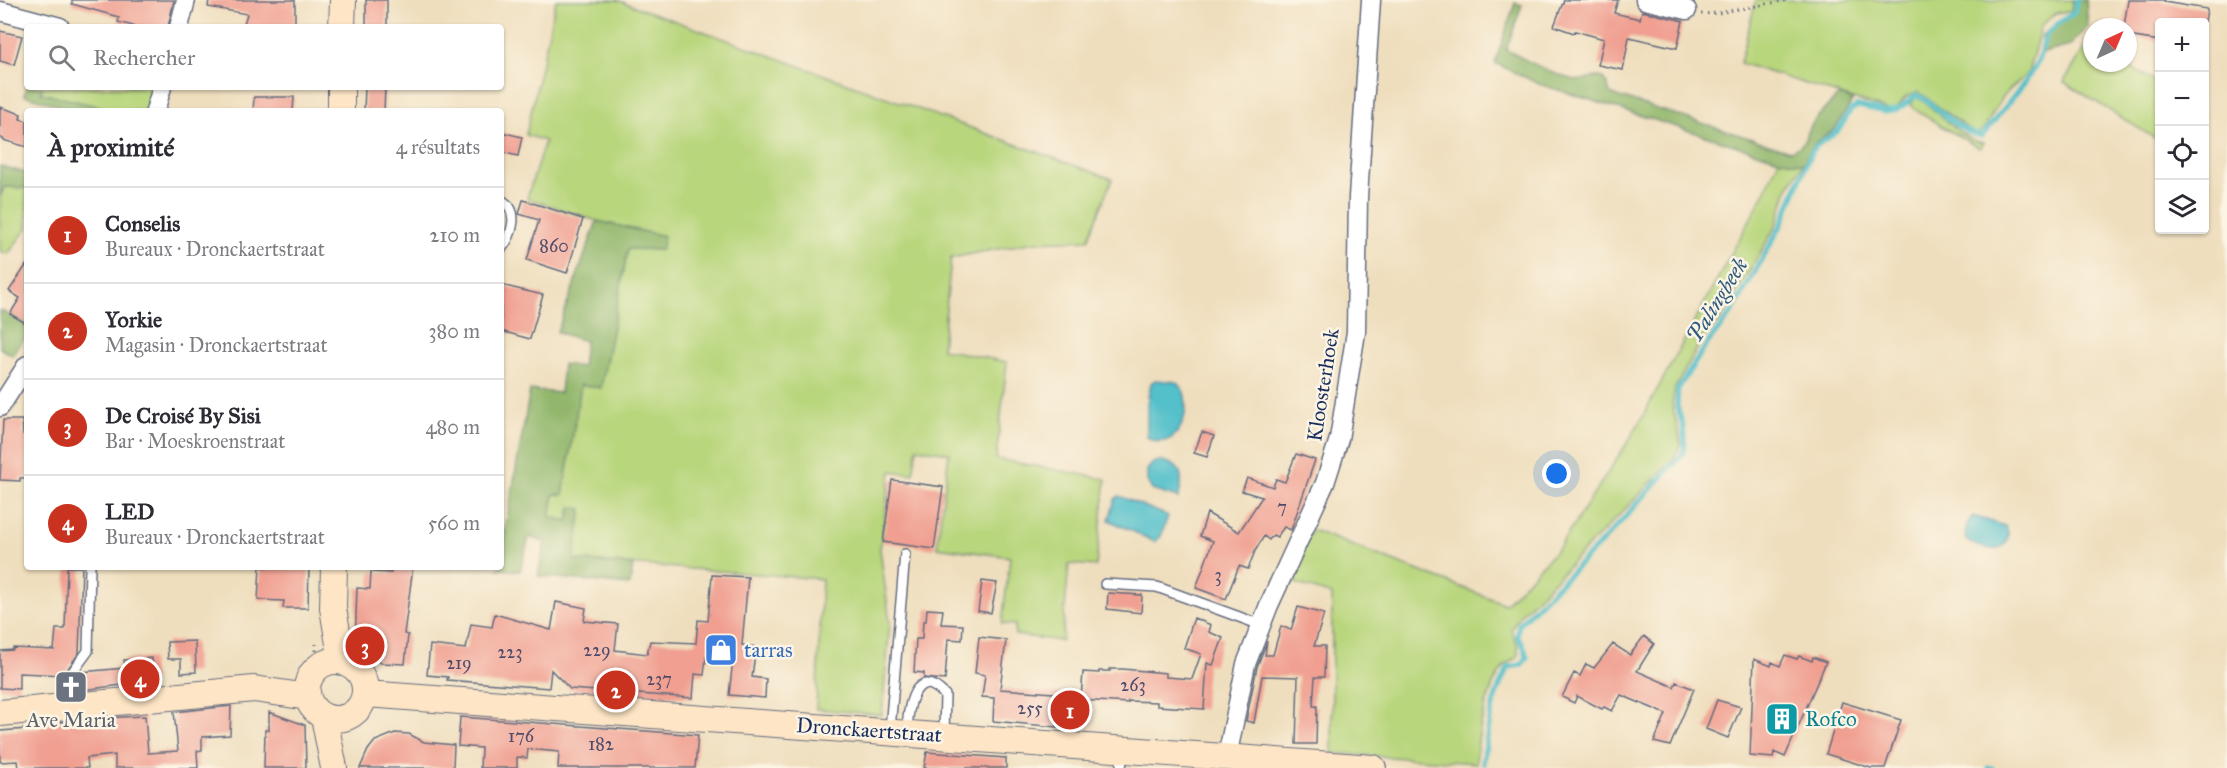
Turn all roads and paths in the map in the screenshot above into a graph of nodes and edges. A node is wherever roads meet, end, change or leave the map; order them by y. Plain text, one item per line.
1 (186, 0) edge
2 (343, 0) edge
3 (1371, 0) edge
4 (1645, 0) edge
5 (1788, 0) edge
6 (1687, 10) joint
7 (0, 11) edge
8 (49, 24) edge
9 (180, 24) edge
10 (342, 24) edge
11 (161, 90) edge
12 (341, 90) edge
13 (156, 108) edge
14 (341, 108) edge
15 (504, 202) edge
16 (504, 245) edge
17 (24, 370) edge
18 (0, 407) edge
19 (905, 554) dead end
20 (90, 570) edge
21 (334, 570) edge
22 (1105, 584) dead end
23 (1261, 625) junction
24 (321, 675) junction
25 (366, 694) junction
26 (77, 707) junction
27 (0, 713) edge
28 (335, 718) junction
29 (898, 732) junction
30 (944, 736) junction
31 (1227, 757) junction
32 (1122, 759) edge
33 (1285, 765) edge
34 (336, 768) edge
35 (1373, 768) edge

1 - 9 street
2 - 10 main road
3 - 23 street, Kloosterhoek
4 - 6 street
5 - 6 path
7 - 8 street
11 - 13 street
12 - 14 main road
15 - 16 lane
17 - 18 street
19 - 29 lane
20 - 26 lane
21 - 24 main road
22 - 23 lane
23 - 31 street, Kloosterhoek
24 - 25 main road
24 - 26 main road
24 - 28 main road
25 - 28 main road
25 - 29 main road, Dronckaertstraat
26 - 27 main road
28 - 34 main road
29 - 30 main road, Dronckaertstraat
29 - 30 lane
30 - 32 main road, Dronckaertstraat
31 - 32 main road, Dronckaertstraat
31 - 33 main road, Dronckaertstraat
33 - 35 main road, Dronckaertstraat

